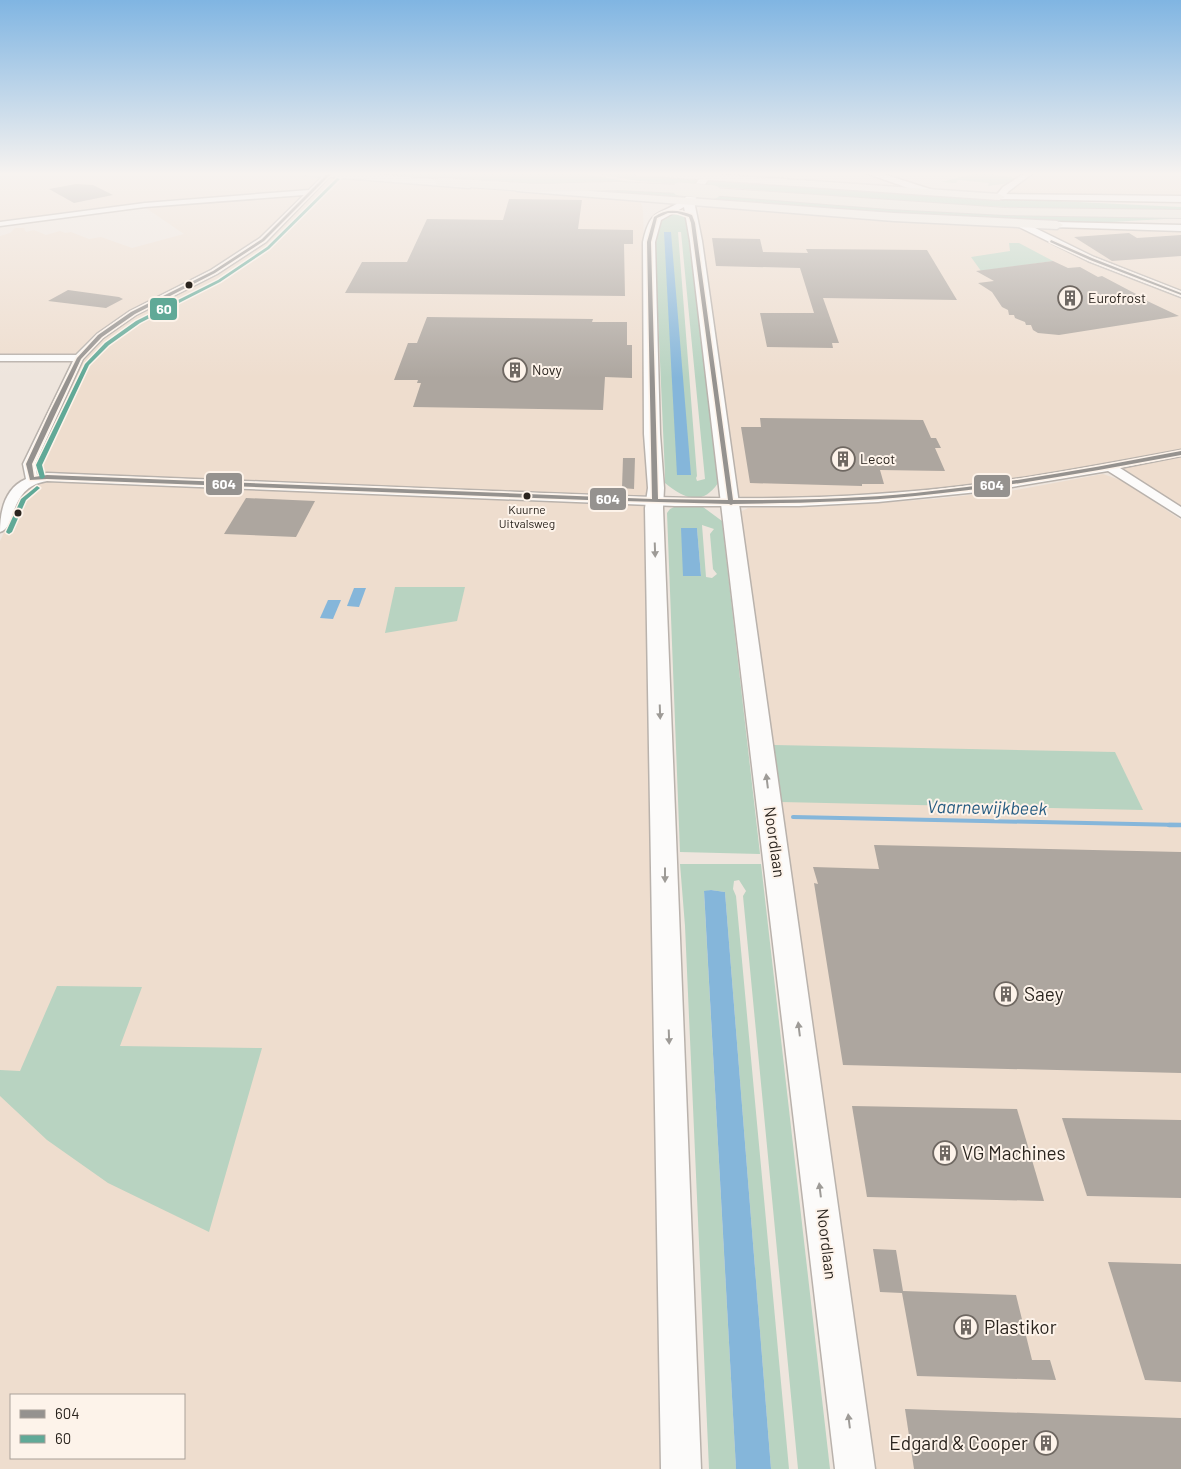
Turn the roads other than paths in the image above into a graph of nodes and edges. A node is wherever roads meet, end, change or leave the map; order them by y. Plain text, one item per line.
1 (263, 241) edge
2 (650, 241) edge
3 (696, 241) edge
4 (1054, 241) edge
5 (1181, 294) edge
6 (0, 358) edge
7 (79, 358) junction
8 (1181, 453) edge
9 (1110, 467) junction
10 (32, 479) junction
11 (655, 501) junction
12 (731, 503) junction
13 (1181, 513) edge
14 (0, 528) edge
15 (680, 1469) edge
16 (856, 1469) edge

1 - 7 street
2 - 11 street
3 - 12 street, Noordlaan
4 - 5 street
6 - 7 street
7 - 10 street
8 - 9 street
9 - 12 street
9 - 13 street
10 - 11 street
10 - 14 street
11 - 12 street
11 -> 15 street
16 -> 12 street, Noordlaan

